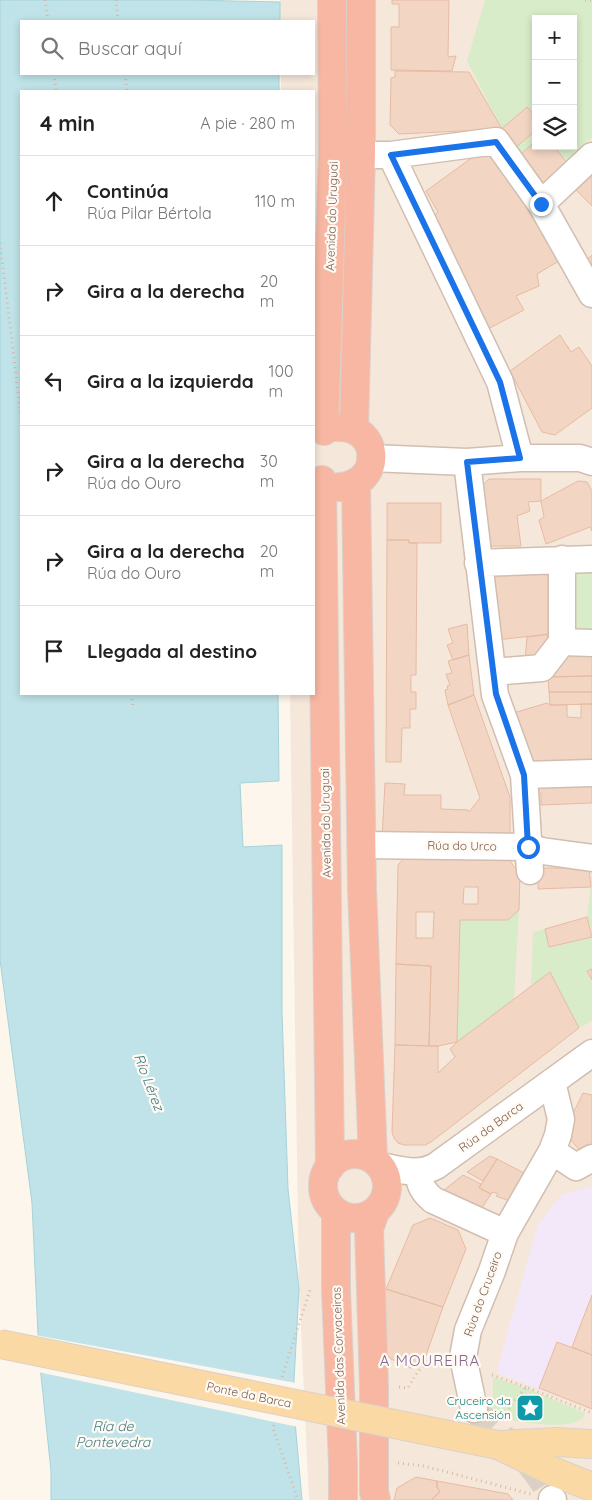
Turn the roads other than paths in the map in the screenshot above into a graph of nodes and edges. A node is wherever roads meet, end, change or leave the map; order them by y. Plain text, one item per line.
1 (332, 0) edge
2 (360, 0) edge
3 (361, 154) junction
4 (391, 155) junction
5 (592, 156) edge
6 (541, 204) junction
7 (592, 294) edge
8 (354, 429) junction
9 (319, 438) edge
10 (588, 453) edge
11 (371, 458) junction
12 (520, 458) junction
13 (467, 462) junction
14 (318, 474) edge
15 (356, 483) junction
16 (562, 559) junction
17 (592, 559) edge
18 (478, 563) junction
19 (562, 642) junction
20 (592, 643) edge
21 (493, 672) junction
22 (592, 773) edge
23 (524, 775) junction
24 (361, 845) junction
25 (592, 858) edge
26 (529, 859) junction
27 (588, 1064) edge
28 (552, 1082) junction
29 (552, 1151) junction
30 (592, 1158) edge
31 (377, 1163) junction
32 (330, 1167) junction
33 (418, 1173) junction
34 (336, 1212) junction
35 (375, 1212) junction
36 (505, 1233) junction
37 (0, 1344) edge
38 (474, 1409) tunnel mouth
39 (498, 1434) junction
40 (592, 1444) edge
41 (592, 1457) edge
42 (592, 1487) edge
43 (342, 1500) edge
44 (376, 1500) edge

1 - 9 highway, Avenida do Uruguai
2 - 3 highway
3 - 4 street
3 - 8 highway
4 - 6 street
4 - 12 street
5 - 6 street
6 - 7 street
8 - 9 highway
8 - 11 highway
10 - 12 street
11 - 13 street
11 - 15 highway
12 - 13 street
13 - 18 street
14 - 15 highway
14 - 32 highway, Avenida do Uruguai
15 - 24 highway
16 - 17 street
16 - 18 street
16 - 19 street
18 - 21 street
19 - 20 street
19 - 21 street
21 - 23 street
22 - 23 street
23 - 26 street
24 - 26 street, Rúa do Urco
24 - 31 highway
25 - 26 street, Rúa do Urco
27 - 28 street, Rúa da Barca
28 - 29 street, Rúa do Cruceiro
28 - 33 street, Rúa da Barca
29 - 30 street
29 - 36 street, Rúa do Cruceiro
31 - 32 highway
31 - 33 street
31 - 35 highway
32 - 34 highway
33 - 36 street
34 - 35 highway
34 - 43 highway, Avenida das Corvaceiras
35 - 44 highway
36 - 38 street, Rúa do Cruceiro
37 - 39 main road, Ponte da Barca, bridge
39 - 40 main road
39 - 42 main road
40 - 41 main road

